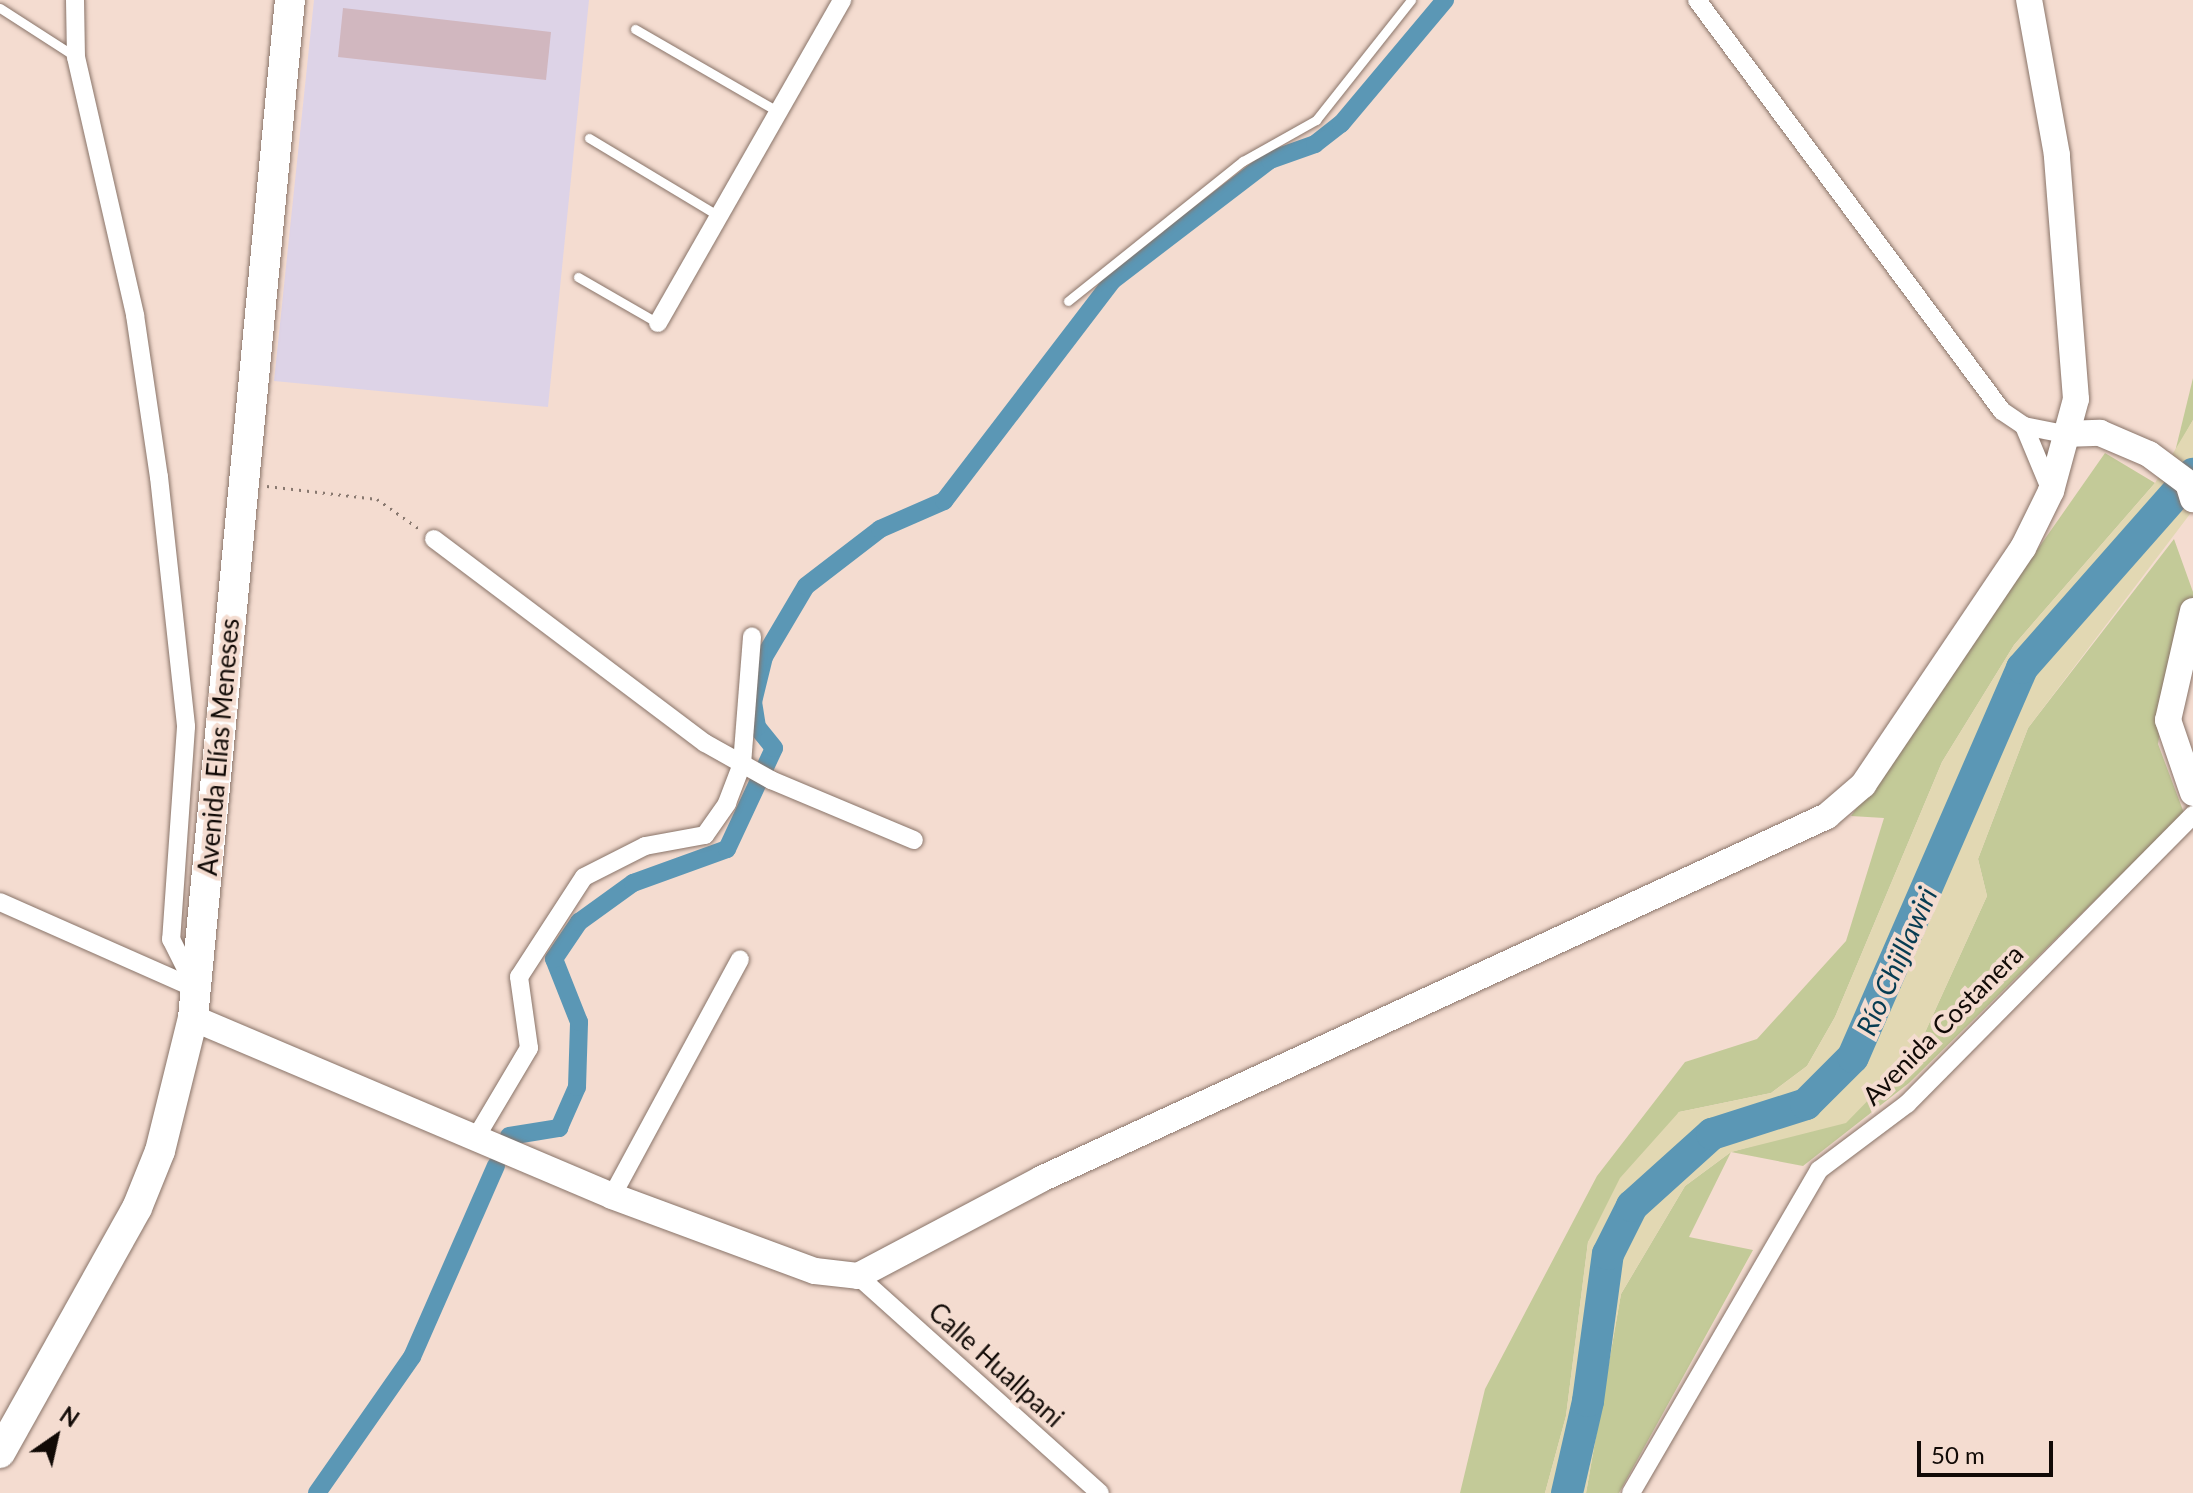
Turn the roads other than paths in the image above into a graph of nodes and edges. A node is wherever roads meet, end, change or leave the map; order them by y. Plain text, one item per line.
1 (75, 0) edge
2 (290, 0) edge
3 (842, 0) edge
4 (1411, 0) edge
5 (1697, 0) edge
6 (2029, 0) edge
7 (0, 8) edge
8 (635, 29) dead end
9 (76, 57) junction
10 (779, 112) junction
11 (589, 138) dead end
12 (719, 216) junction
13 (578, 277) dead end
14 (1068, 301) dead end
15 (658, 323) joint
16 (2024, 426) junction
17 (2064, 434) junction
18 (2051, 491) junction
19 (2193, 499) edge
20 (434, 539) road end
21 (2193, 611) edge
22 (752, 636) dead end
23 (2190, 646) edge
24 (747, 767) junction
25 (2193, 793) edge
26 (2193, 815) edge
27 (914, 840) dead end
28 (0, 902) edge
29 (740, 959) dead end
30 (194, 1004) junction
31 (475, 1139) junction
32 (612, 1196) junction
33 (858, 1276) junction
34 (0, 1453) edge
35 (1100, 1493) edge
36 (1631, 1493) edge

1 - 9 street
2 - 30 main road, Avenida Elías Meneses
3 - 10 street
4 - 14 lane
5 - 16 street
6 - 17 street
7 - 9 lane
8 - 10 lane
9 - 30 street
10 - 12 street
11 - 12 lane
12 - 15 street
13 - 15 lane
16 - 17 street
16 - 18 street
17 - 18 street
17 - 19 street
18 - 33 street
20 - 24 street
21 - 23 street
22 - 24 street
23 - 25 street
24 - 27 street
24 - 31 street
26 - 36 street, Avenida Costanera
28 - 30 street
29 - 32 street
30 - 31 street
30 - 34 main road, Avenida Elías Meneses
31 - 32 street
32 - 33 street
33 - 35 street, Calle Huallpani

